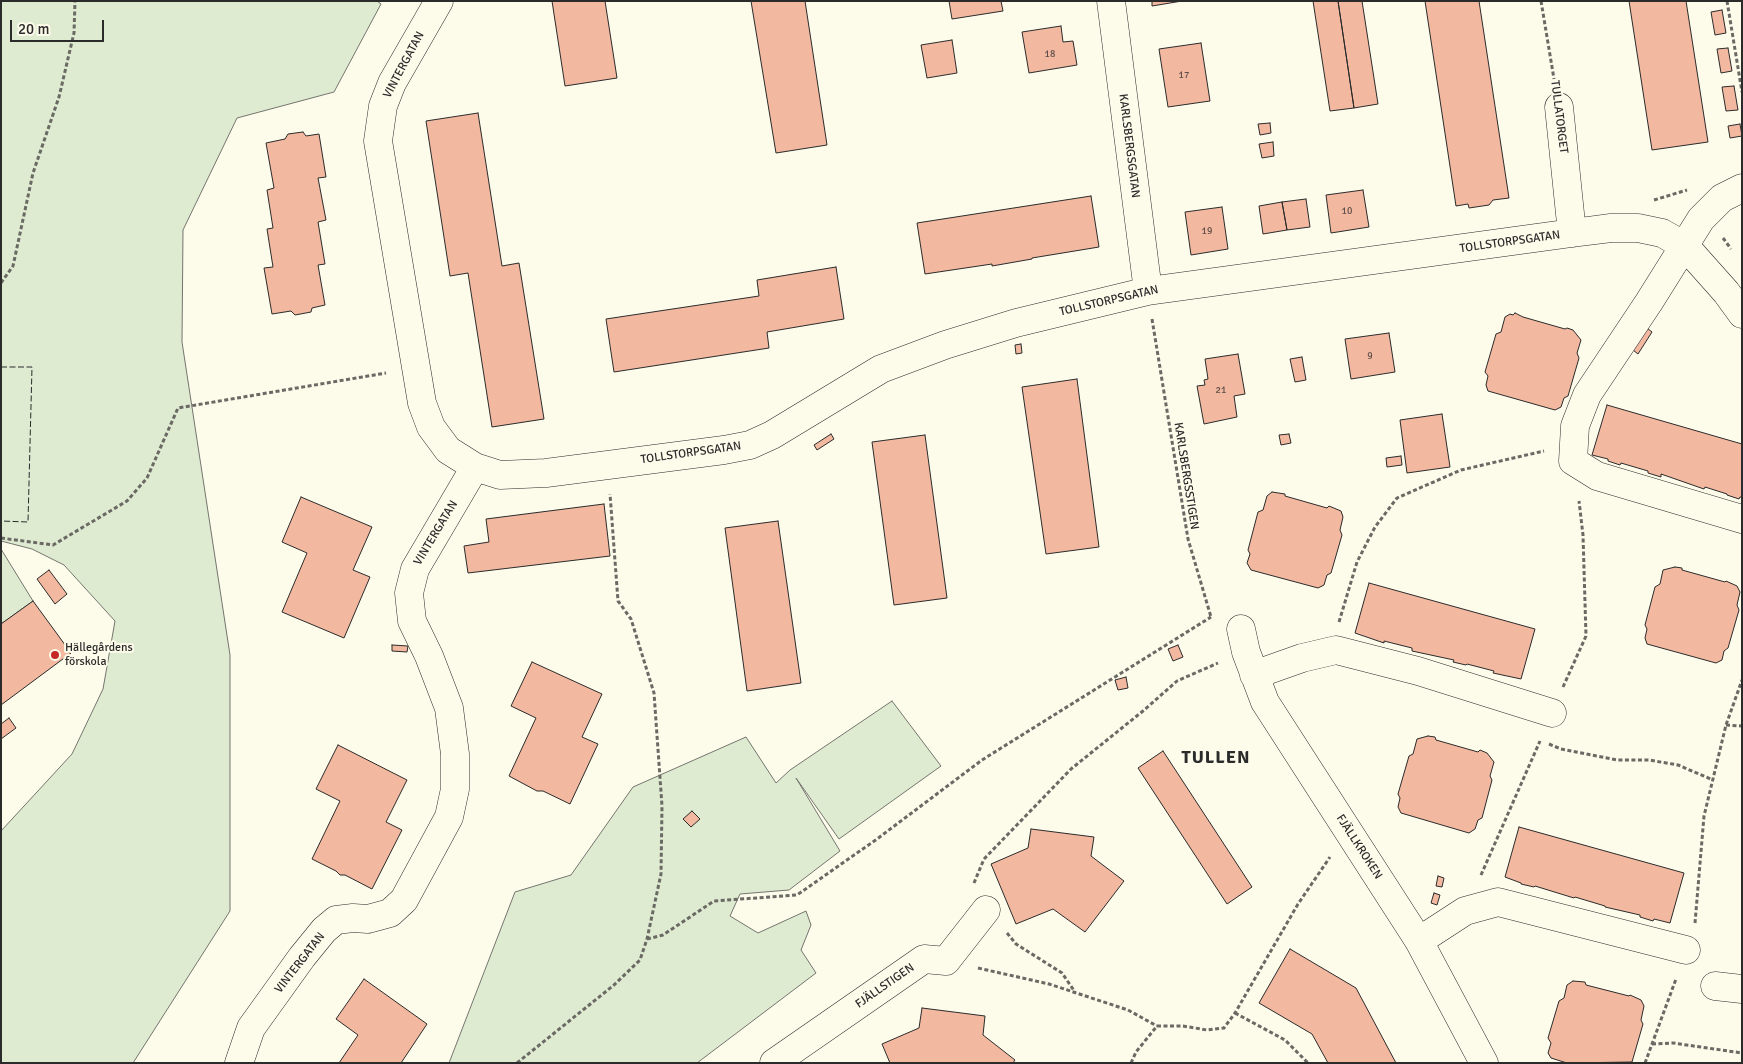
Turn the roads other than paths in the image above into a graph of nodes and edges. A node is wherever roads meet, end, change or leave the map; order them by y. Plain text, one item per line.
1 (439, 1) edge
2 (1111, 1) edge
3 (1559, 107) road end
4 (1742, 188) edge
5 (1572, 233) junction
6 (1685, 246) junction
7 (1148, 291) junction
8 (1742, 314) edge
9 (476, 467) junction
10 (1742, 519) edge
11 (1552, 713) dead end
12 (986, 910) road end
13 (1419, 941) junction
14 (1686, 950) road end
15 (1715, 986) dead end
16 (1742, 989) edge
17 (239, 1063) edge
18 (774, 1063) edge
19 (1484, 1063) edge

1 - 9 street, VINTERGATAN
2 - 7 street, KARLSBERGSGATAN
3 - 5 street, TULLATORGET
4 - 6 street
5 - 6 street, TOLLSTORPSGATAN
5 - 7 street, TOLLSTORPSGATAN
6 - 8 street, TOLLSTORPSGATAN
6 - 10 street
7 - 9 street, TOLLSTORPSGATAN
9 - 17 street, VINTERGATAN
11 - 13 street, FJÄLLKROKEN
12 - 18 street, FJÄLLSTIGEN
13 - 14 street
13 - 19 street, FJÄLLKROKEN
15 - 16 street

